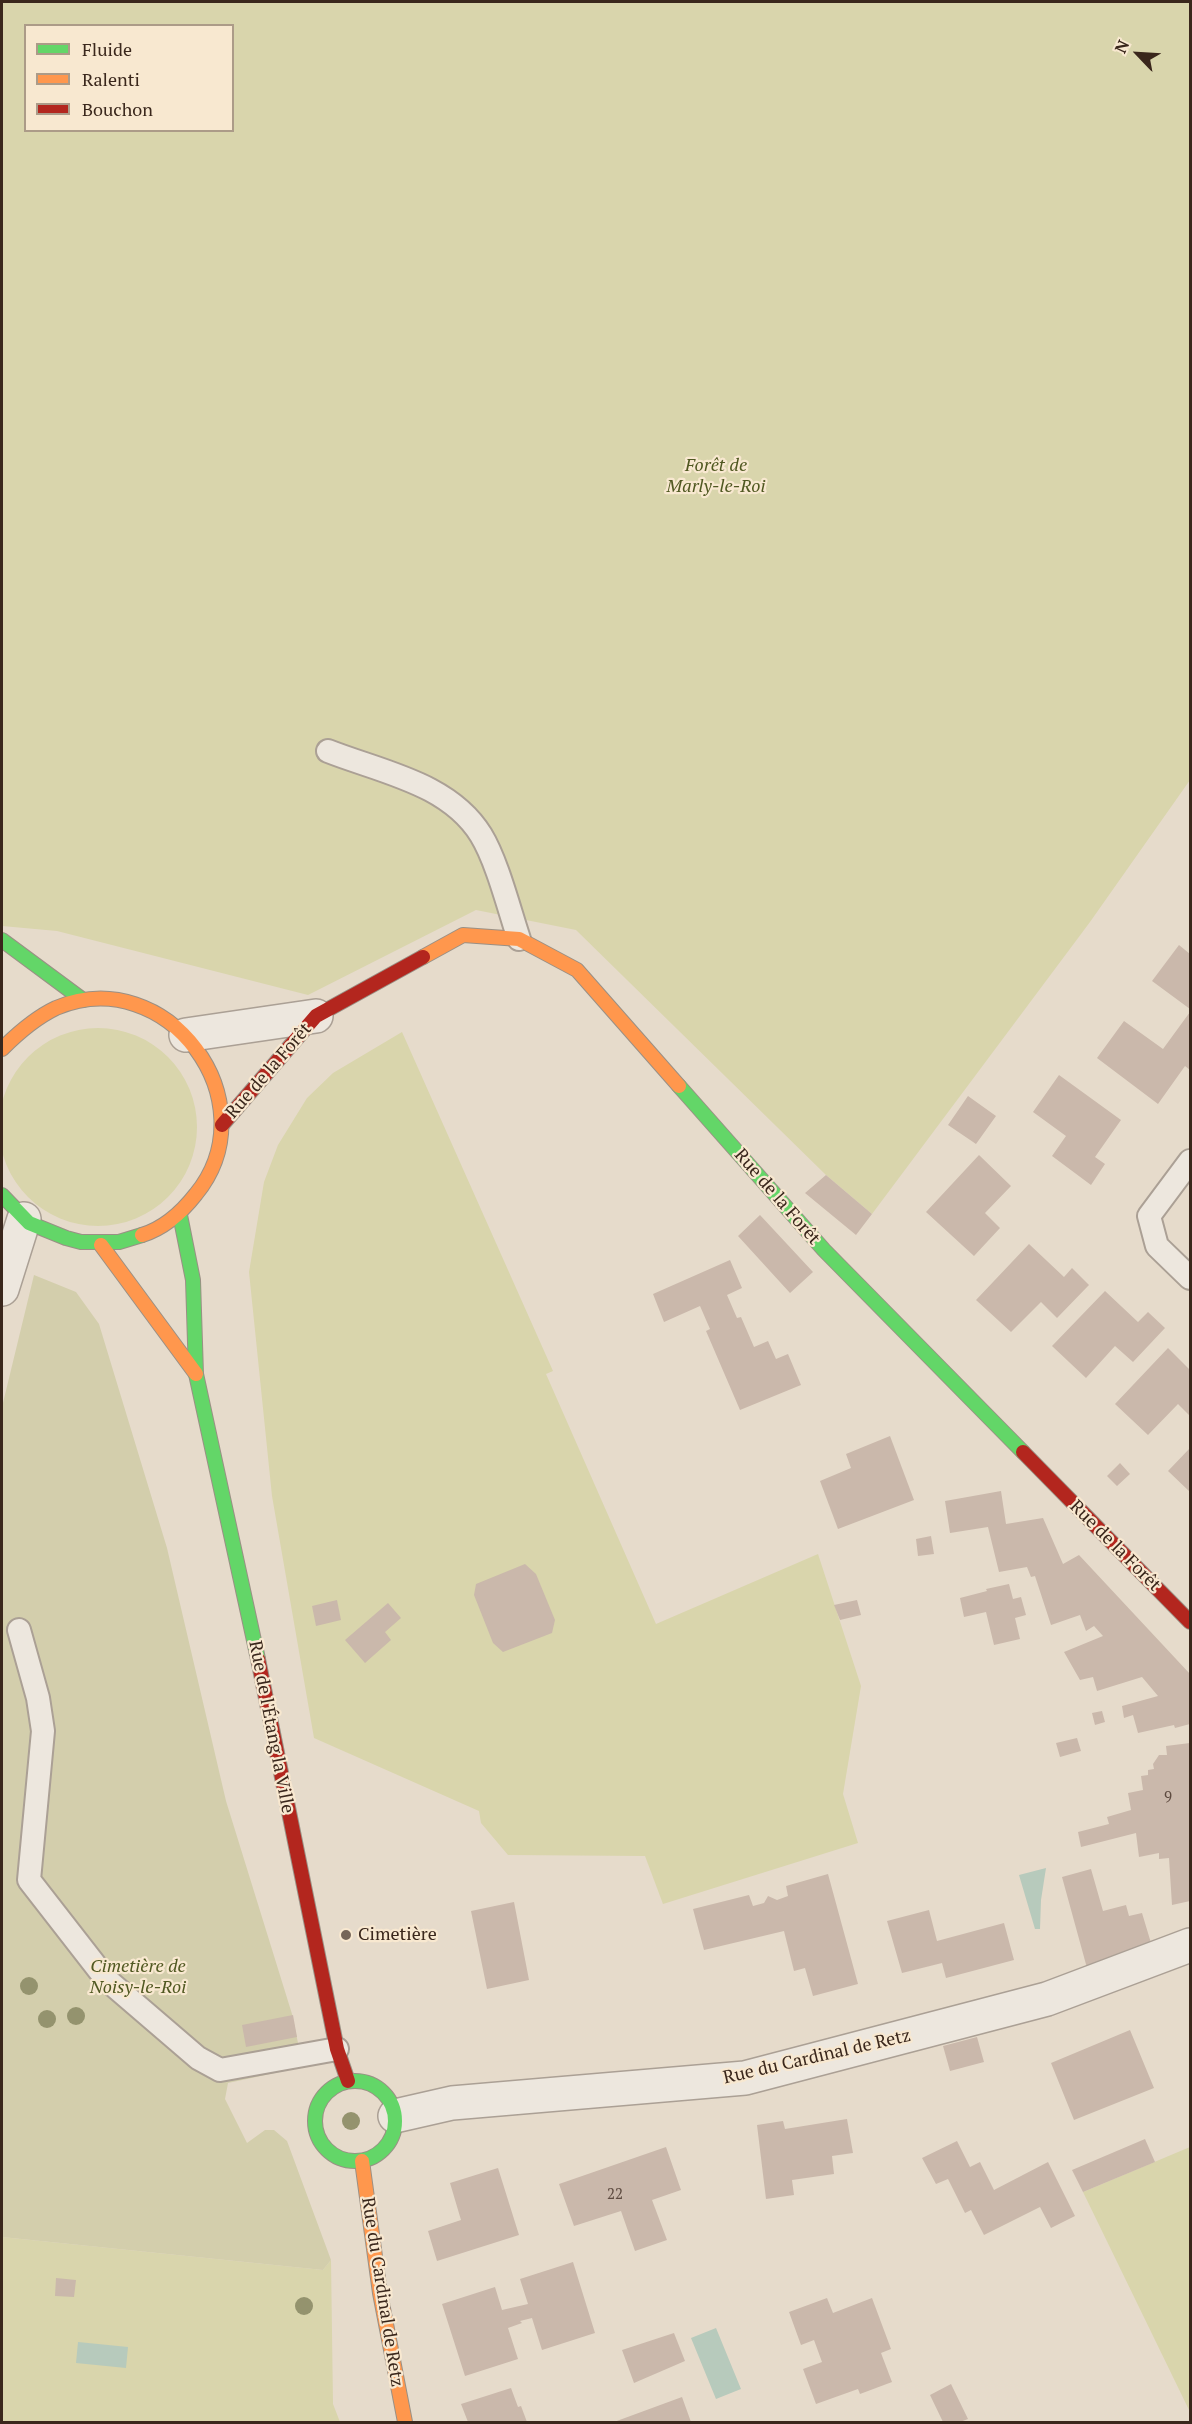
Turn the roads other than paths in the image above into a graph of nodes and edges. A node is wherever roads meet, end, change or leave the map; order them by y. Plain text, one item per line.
1 (328, 751) dead end
2 (519, 939) junction
3 (2, 940) edge
4 (83, 1000) junction
5 (316, 1016) junction
6 (186, 1035) junction
7 (2, 1049) edge
8 (222, 1125) junction
9 (1191, 1161) edge
10 (2, 1195) edge
11 (180, 1215) junction
12 (24, 1219) junction
13 (101, 1245) junction
14 (1191, 1278) edge
15 (2, 1289) edge
16 (196, 1374) junction
17 (1191, 1622) edge
18 (19, 1630) dead end
19 (1191, 1945) edge
20 (337, 2049) junction
21 (348, 2081) junction
22 (395, 2116) junction
23 (362, 2161) junction
24 (405, 2422) edge

1 - 2 lane
2 - 5 street, Rue de la Forêt
2 - 17 street, Rue de la Forêt
3 - 4 street
4 - 6 street
4 - 7 street
5 - 6 street, Rue de la Forêt
5 - 8 street, Rue de la Forêt
6 - 8 street
8 - 11 street
9 - 14 lane
10 - 12 street
11 - 13 street
11 - 16 street, Rue de l'Étang la Ville
12 - 13 street
12 - 15 street
13 - 16 street, Rue de l'Étang la Ville
16 - 20 street, Rue de l'Étang la Ville
18 - 20 lane
19 - 22 street, Rue du Cardinal de Retz
20 - 21 street, Rue de l'Étang la Ville
21 - 22 street
21 - 23 street
22 - 23 street
23 - 24 street, Rue du Cardinal de Retz

